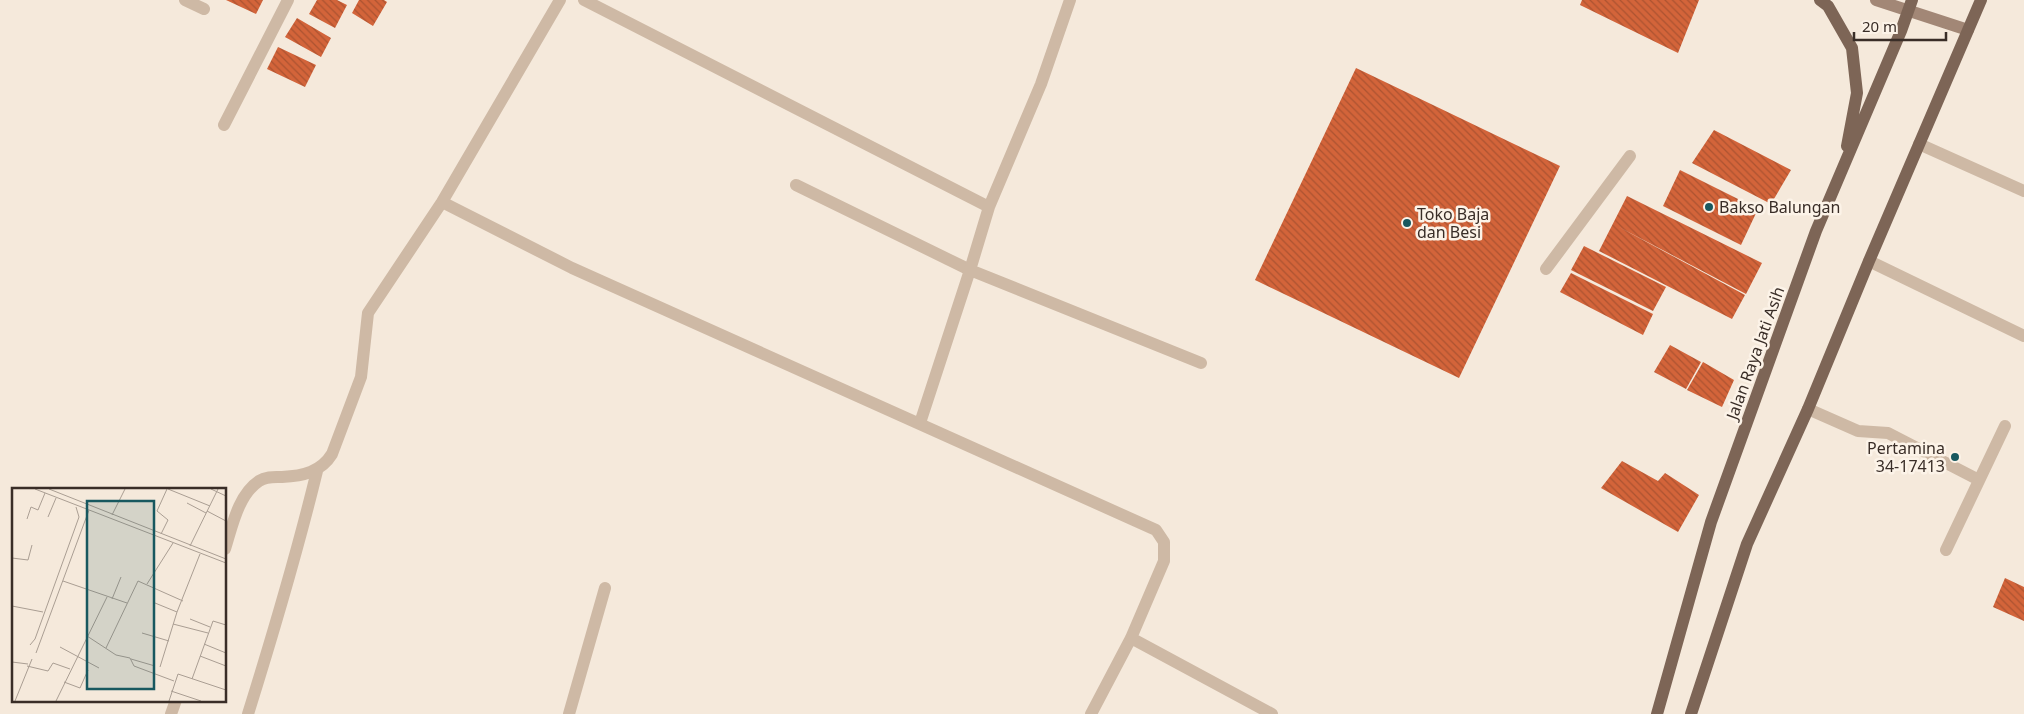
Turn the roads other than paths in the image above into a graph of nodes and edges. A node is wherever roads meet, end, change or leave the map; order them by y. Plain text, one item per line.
1 (185, 0) edge
2 (288, 0) edge
3 (560, 0) edge
4 (584, 0) edge
5 (1070, 0) edge
6 (1820, 0) edge
7 (1876, 0) edge
8 (1981, 0) edge
9 (1910, 5) edge
10 (204, 9) dead end
11 (1968, 30) junction
12 (224, 125) dead end
13 (1919, 144) junction
14 (1630, 156) dead end
15 (1842, 171) junction
16 (796, 185) dead end
17 (2024, 191) edge
18 (442, 202) junction
19 (988, 207) junction
20 (1869, 261) junction
21 (1546, 268) dead end
22 (970, 270) junction
23 (2024, 336) edge
24 (1201, 363) dead end
25 (1808, 409) junction
26 (920, 423) junction
27 (2005, 426) dead end
28 (316, 470) junction
29 (1979, 480) junction
30 (226, 546) edge
31 (1946, 550) dead end
32 (605, 588) dead end
33 (1131, 638) junction
34 (175, 702) edge
35 (171, 714) edge
36 (248, 714) edge
37 (569, 714) edge
38 (1091, 714) edge
39 (1272, 714) edge
40 (1657, 714) edge
41 (1691, 714) edge

1 - 10 street
2 - 12 street
3 - 18 street
4 - 19 street
5 - 19 street
6 - 15 main road
7 - 9 main road
8 - 11 main road
9 - 11 main road
9 - 15 main road, Jalan Raya Jati Asih
11 - 13 main road
13 - 17 street
13 - 20 main road
14 - 21 street
15 - 40 main road, Jalan Raya Jati Asih
16 - 22 street
18 - 26 street
18 - 28 street
19 - 22 street
20 - 23 street
20 - 25 main road
22 - 24 street
22 - 26 street
25 - 29 street
25 - 41 main road
26 - 33 street
27 - 29 street
28 - 30 street
28 - 36 street
29 - 31 street
32 - 37 street
33 - 38 street
33 - 39 street
34 - 35 street

